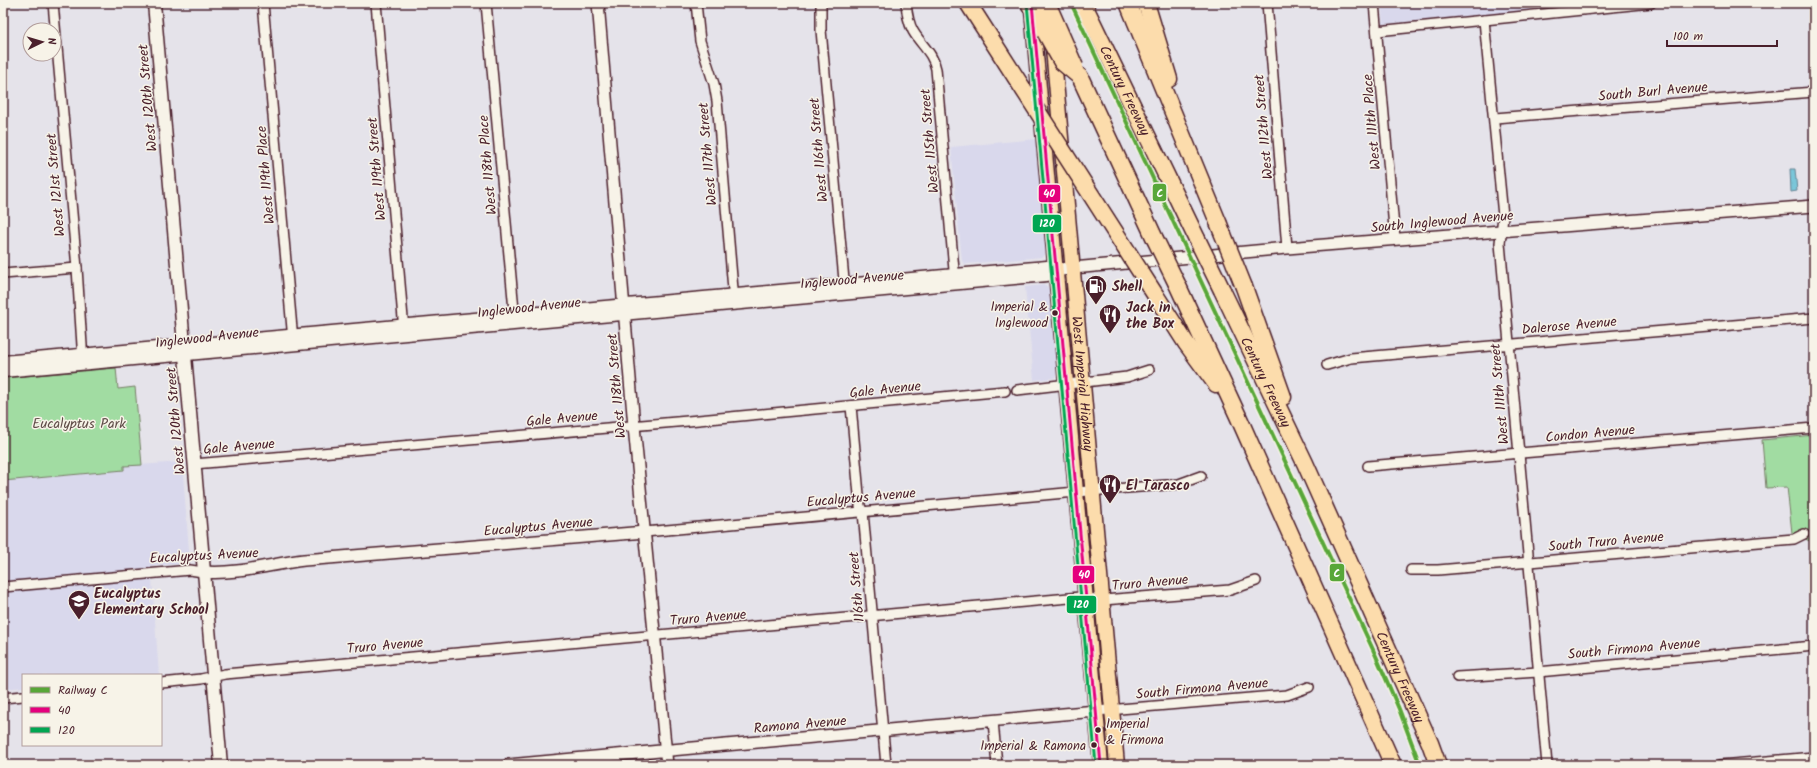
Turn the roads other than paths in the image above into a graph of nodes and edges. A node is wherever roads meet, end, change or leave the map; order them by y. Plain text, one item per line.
1 (53, 3) edge
2 (154, 3) edge
3 (264, 3) edge
4 (376, 3) edge
5 (486, 3) edge
6 (598, 3) edge
7 (696, 3) edge
8 (821, 3) edge
9 (906, 3) edge
10 (968, 3) edge
11 (1030, 3) edge
12 (1048, 3) edge
13 (1083, 3) edge
14 (1128, 3) edge
15 (1146, 3) edge
16 (1267, 3) edge
17 (1374, 3) edge
18 (1651, 3) edge
19 (1484, 20) junction
20 (1376, 31) junction
21 (1080, 77) junction
22 (1814, 92) edge
23 (1495, 118) junction
24 (1194, 163) junction
25 (1814, 206) edge
26 (1502, 231) junction
27 (1395, 240) junction
28 (1287, 248) junction
29 (77, 268) junction
30 (1073, 268) junction
31 (1057, 270) junction
32 (3, 274) edge
33 (955, 280) junction
34 (845, 290) junction
35 (734, 300) junction
36 (624, 310) junction
37 (1814, 318) edge
38 (515, 319) junction
39 (404, 329) junction
40 (293, 339) junction
41 (1509, 344) junction
42 (184, 350) junction
43 (83, 359) junction
44 (3, 362) edge
45 (1327, 366) dead end
46 (1150, 370) dead end
47 (3, 371) edge
48 (1083, 382) junction
49 (1068, 385) junction
50 (1017, 390) dead end
51 (1005, 391) dead end
52 (851, 406) junction
53 (1238, 416) junction
54 (634, 426) junction
55 (1814, 428) edge
56 (1518, 453) junction
57 (1305, 463) junction
58 (194, 464) junction
59 (1368, 466) dead end
60 (1201, 476) dead end
61 (1076, 492) junction
62 (1092, 492) junction
63 (863, 512) junction
64 (645, 532) junction
65 (1804, 534) dead end
66 (1528, 563) junction
67 (1411, 570) dead end
68 (203, 572) junction
69 (1256, 581) dead end
70 (3, 587) edge
71 (1086, 598) junction
72 (1103, 600) junction
73 (873, 617) junction
74 (655, 636) junction
75 (1814, 646) edge
76 (1538, 672) junction
77 (212, 677) junction
78 (1457, 677) dead end
79 (162, 683) edge
80 (1308, 687) dead end
81 (22, 696) edge
82 (3, 698) edge
83 (1112, 709) junction
84 (1096, 711) junction
85 (993, 721) junction
86 (883, 731) junction
87 (666, 751) junction
88 (1814, 757) edge
89 (220, 765) edge
90 (508, 765) edge
91 (667, 765) edge
92 (886, 765) edge
93 (997, 765) edge
94 (1101, 765) edge
95 (1117, 765) edge
96 (1394, 765) edge
97 (1438, 765) edge
98 (1547, 765) edge
99 (1720, 765) edge

1 - 29 street, West 121st Street
2 - 42 main road, West 120th Street
3 - 40 street, West 119th Place
4 - 39 street, West 119th Street
5 - 38 street, West 118th Place
6 - 36 street, West 118th Street
7 - 35 street, West 117th Street
8 - 34 street, West 116th Street
9 - 33 street, West 115th Street
10 - 53 highway, bridge
11 - 21 highway, bridge
11 - 31 main road, West Imperial Highway
12 - 21 highway, bridge
12 - 30 main road, West Imperial Highway
13 - 57 highway, Century Freeway, bridge
14 - 24 highway
15 - 24 highway
16 - 28 street, West 112th Street
17 - 20 street, West 111th Place
18 - 19 street
19 - 20 street
19 - 23 street, West 111th Street
20 - 27 street, West 111th Place
21 - 53 highway, bridge
22 - 23 street, South Burl Avenue
23 - 26 street, West 111th Street
24 - 57 highway, bridge
25 - 26 street, South Inglewood Avenue
26 - 27 street, South Inglewood Avenue
26 - 41 street, West 111th Street
27 - 28 street, South Inglewood Avenue
28 - 30 street, South Inglewood Avenue
29 - 32 street
29 - 43 street, West 121st Street
30 - 31 main road, Inglewood Avenue
30 - 48 main road, West Imperial Highway
31 - 33 main road, Inglewood Avenue
31 - 49 main road, West Imperial Highway
33 - 34 main road, Inglewood Avenue
34 - 35 main road, Inglewood Avenue
35 - 36 main road, Inglewood Avenue
36 - 38 main road, Inglewood Avenue
36 - 54 street, West 118th Street
37 - 41 street, Dalerose Avenue
38 - 39 main road, Inglewood Avenue
39 - 40 main road, Inglewood Avenue
40 - 42 main road, Inglewood Avenue
41 - 45 street, Dalerose Avenue
41 - 56 street, West 111th Street
42 - 43 main road, Inglewood Avenue
42 - 58 main road, West 120th Street
43 - 44 main road, Inglewood Avenue
43 - 47 main road, Inglewood Avenue
46 - 48 street
48 - 49 street
48 - 62 main road, West Imperial Highway
49 - 50 street
49 - 61 main road, West Imperial Highway
51 - 52 street, Gale Avenue
52 - 54 street, Gale Avenue
52 - 63 street, 116th Street
53 - 96 highway
54 - 58 street, Gale Avenue
54 - 64 street, West 118th Street
55 - 56 street, Condon Avenue
56 - 59 street, Condon Avenue
56 - 66 street, West 111th Street
57 - 97 highway, Century Freeway
58 - 68 main road, West 120th Street
60 - 62 street
61 - 62 street
61 - 63 street, Eucalyptus Avenue
61 - 71 main road, West Imperial Highway
62 - 72 main road, West Imperial Highway
63 - 64 street, Eucalyptus Avenue
63 - 73 street, 116th Street
64 - 68 street, Eucalyptus Avenue
64 - 74 street, West 118th Street
65 - 66 street, South Truro Avenue
66 - 67 street, South Truro Avenue
66 - 76 street, West 111th Street
68 - 70 street, Eucalyptus Avenue
68 - 77 main road, West 120th Street
69 - 72 street, Truro Avenue
71 - 72 street, Truro Avenue
71 - 73 street, Truro Avenue
71 - 84 main road, West Imperial Highway
72 - 83 main road, West Imperial Highway
73 - 74 street, Truro Avenue
73 - 86 street, 116th Street
74 - 77 street, Truro Avenue
74 - 87 street, West 118th Street
75 - 76 street, South Firmona Avenue
76 - 78 street, South Firmona Avenue
76 - 98 street, West 111th Street
77 - 79 street, Truro Avenue
77 - 89 main road, West 120th Street
80 - 83 street, South Firmona Avenue
81 - 82 street
83 - 84 street, South Firmona Avenue
83 - 95 main road, West Imperial Highway
84 - 85 street, Ramona Avenue
84 - 94 main road, West Imperial Highway
85 - 86 street, Ramona Avenue
85 - 93 street
86 - 87 street, Ramona Avenue
86 - 92 street, 116th Street
87 - 90 street, Ramona Avenue
87 - 91 street, West 118th Street
88 - 99 street

